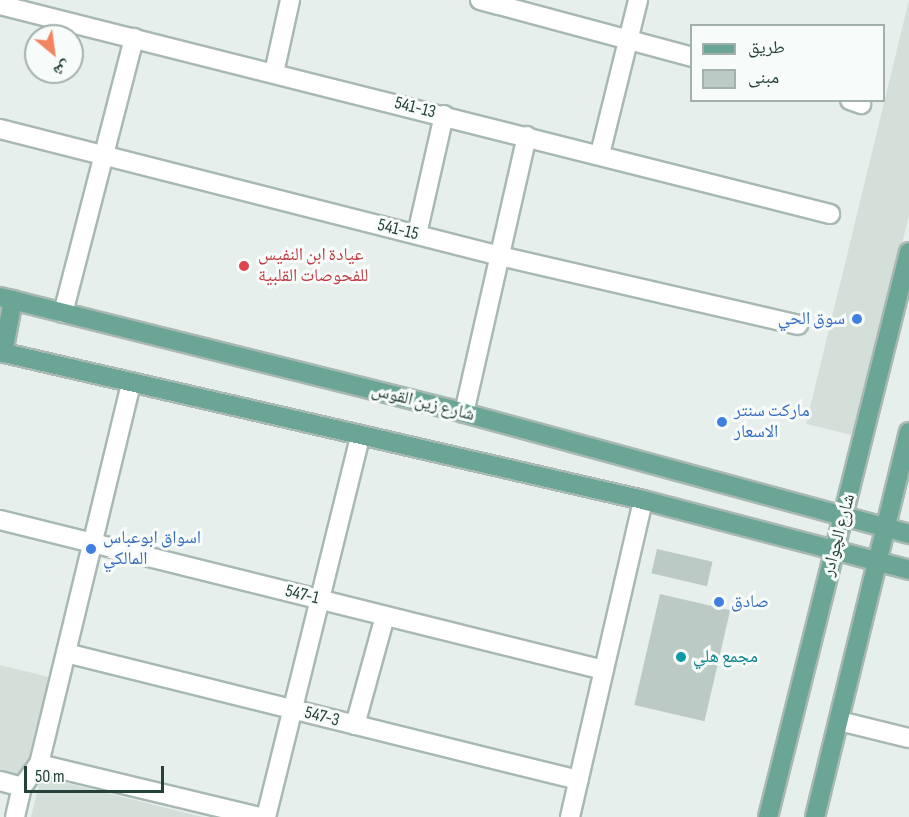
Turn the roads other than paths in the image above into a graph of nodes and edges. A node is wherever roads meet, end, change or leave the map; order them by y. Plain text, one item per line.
1 (290, 0) edge
2 (480, 0) edge
3 (638, 0) edge
4 (0, 5) edge
5 (134, 38) junction
6 (628, 39) junction
7 (690, 56) edge
8 (274, 73) junction
9 (444, 115) junction
10 (0, 129) edge
11 (528, 136) junction
12 (600, 154) junction
13 (104, 155) junction
14 (830, 214) dead end
15 (417, 234) junction
16 (909, 252) edge
17 (500, 256) junction
18 (7, 299) edge
19 (63, 313) junction
20 (798, 325) dead end
21 (2, 353) edge
22 (131, 383) junction
23 (464, 413) junction
24 (909, 432) edge
25 (360, 436) junction
26 (643, 500) junction
27 (844, 519) junction
28 (0, 520) edge
29 (885, 528) junction
30 (909, 534) edge
31 (93, 544) junction
32 (835, 551) junction
33 (876, 562) junction
34 (909, 570) edge
35 (320, 600) junction
36 (385, 616) junction
37 (66, 653) junction
38 (604, 670) junction
39 (292, 709) junction
40 (839, 721) junction
41 (355, 725) junction
42 (909, 738) edge
43 (39, 764) junction
44 (578, 780) junction
45 (0, 781) edge
46 (22, 787) junction
47 (15, 817) edge
48 (259, 817) edge
49 (266, 817) edge
50 (570, 817) edge
51 (768, 817) edge
52 (815, 817) edge

1 - 8 street
2 - 6 street
3 - 6 street
4 - 5 street, 541-13
5 - 8 street, 541-13
5 - 13 street
6 - 7 street
6 - 12 street
8 - 9 street, 541-13
9 - 11 street, 541-13
9 - 15 street
10 - 13 street, 541-15
11 - 12 street, 541-13
11 - 17 street
12 - 14 street, 541-13
13 - 15 street, 541-15
13 - 19 street
15 - 17 street, 541-15
16 - 27 main road, شارع الچوادر
17 - 20 street, 541-15
17 - 23 street
18 - 19 main road, شارع زين القوس
18 - 21 main road
19 - 23 main road, شارع زين القوس
21 - 22 main road
22 - 25 main road
22 - 31 street
23 - 27 main road, شارع زين القوس
24 - 29 main road
25 - 26 main road
25 - 35 street
26 - 32 main road
26 - 38 street
27 - 29 main road, شارع زين القوس
27 - 32 main road, شارع الچوادر
28 - 31 street, 547-1
29 - 30 main road, شارع زين القوس
29 - 33 main road
31 - 35 street, 547-1
31 - 37 street
32 - 33 main road
32 - 51 main road, شارع الچوادر
33 - 34 main road
33 - 40 main road
35 - 36 street, 547-1
35 - 39 street
36 - 38 street, 547-1
36 - 41 street
37 - 39 street, 547-3
37 - 43 street
38 - 44 street
39 - 41 street, 547-3
39 - 49 street
40 - 42 street
40 - 52 main road
41 - 44 street, 547-3
43 - 46 street
43 - 48 street
44 - 50 street
45 - 46 street
46 - 47 street

